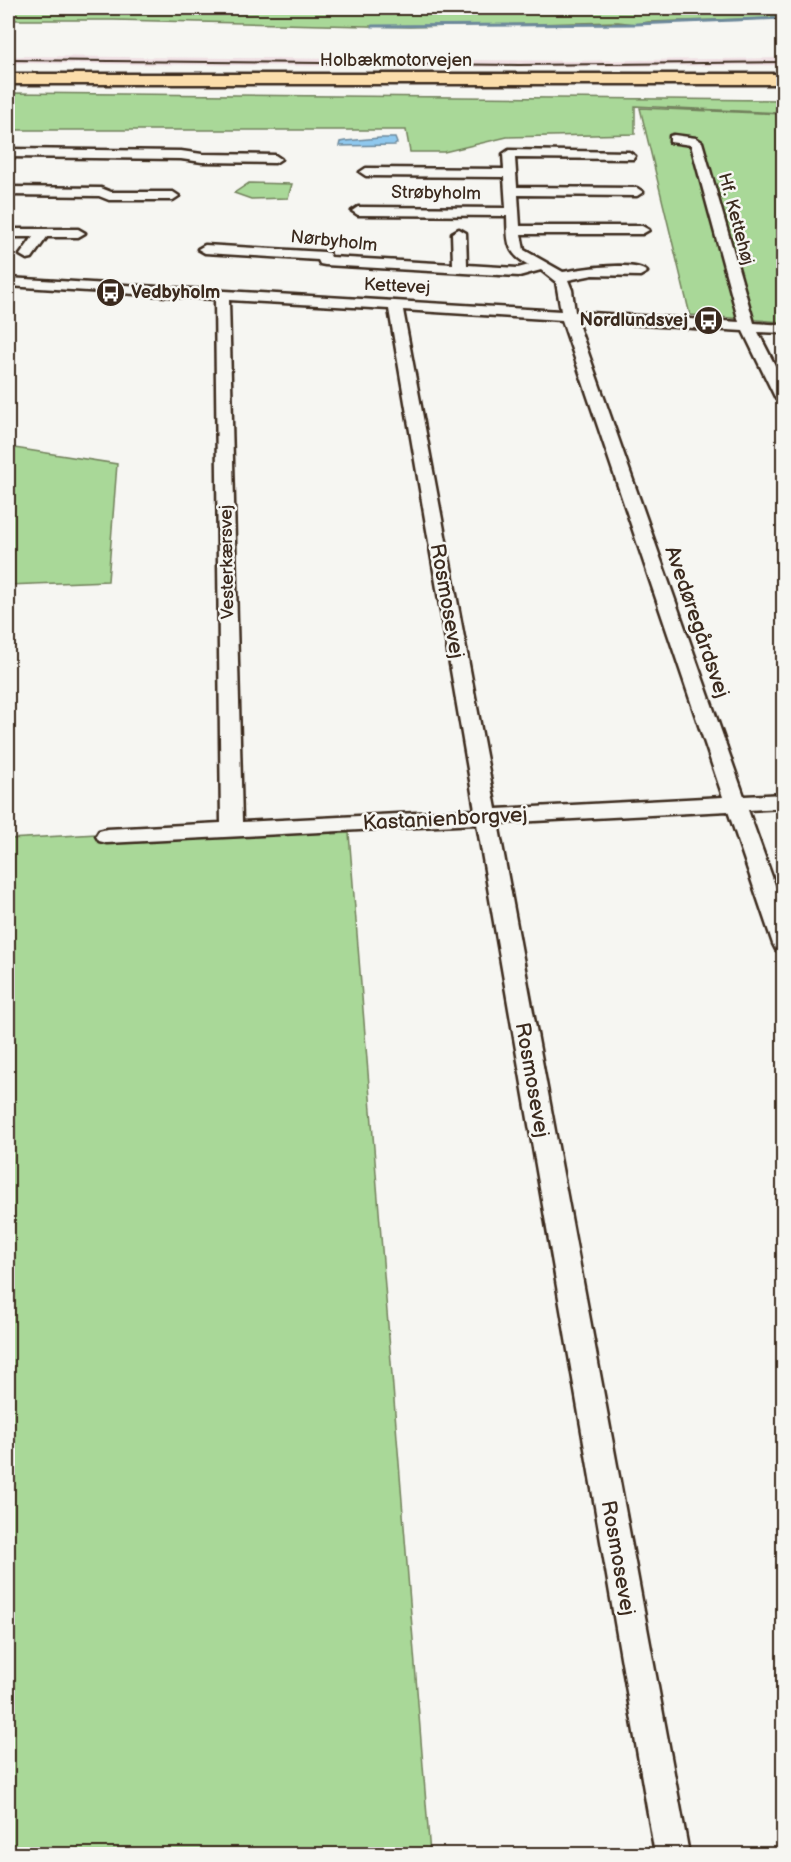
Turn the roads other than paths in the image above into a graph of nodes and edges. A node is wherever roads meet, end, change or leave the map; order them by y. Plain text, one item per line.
1 (783, 70) edge
2 (8, 79) edge
3 (783, 79) edge
4 (511, 80) junction
5 (783, 87) edge
6 (8, 88) edge
7 (382, 88) junction
8 (725, 96) dead end
9 (674, 139) dead end
10 (8, 153) edge
11 (629, 156) dead end
12 (275, 159) dead end
13 (366, 172) dead end
14 (511, 173) junction
15 (8, 191) edge
16 (512, 191) junction
17 (638, 192) dead end
18 (173, 196) dead end
19 (358, 211) dead end
20 (514, 212) junction
21 (514, 230) junction
22 (642, 230) dead end
23 (8, 233) edge
24 (43, 233) junction
25 (78, 233) dead end
26 (459, 233) dead end
27 (205, 249) dead end
28 (27, 255) dead end
29 (540, 266) junction
30 (460, 269) junction
31 (640, 272) dead end
32 (559, 277) junction
33 (8, 282) edge
34 (222, 295) junction
35 (394, 305) junction
36 (568, 316) junction
37 (748, 327) junction
38 (783, 329) edge
39 (783, 399) edge
40 (783, 801) edge
41 (736, 804) junction
42 (485, 817) junction
43 (232, 830) junction
44 (107, 836) dead end
45 (783, 944) edge
46 (672, 1854) edge

1 - 4 highway
2 - 4 highway, Holbækmotorvejen
3 - 4 highway, Holbækmotorvejen
5 - 7 highway, Holbækmotorvejen
6 - 7 highway, Holbækmotorvejen
7 - 8 highway
9 - 37 street, Hf. Kettehøj
10 - 12 street
11 - 14 street, Strøbyholm
13 - 14 street, Strøbyholm
14 - 16 street, Strøbyholm
15 - 18 street
16 - 17 street, Strøbyholm
16 - 20 street, Strøbyholm
19 - 20 street, Strøbyholm
20 - 21 street, Strøbyholm
21 - 22 street
21 - 29 street, Strøbyholm
23 - 24 street
24 - 25 street
24 - 28 street
26 - 30 street
27 - 30 street, Nørbyholm
29 - 30 street, Nørbyholm
29 - 32 street, Strøbyholm
31 - 32 street
32 - 36 street
33 - 34 street, Kettevej
34 - 35 street, Kettevej
34 - 43 street, Vesterkærsvej
35 - 36 street, Kettevej
35 - 42 street, Rosmosevej
36 - 37 street, Kettevej
36 - 41 street, Avedøregårdsvej
37 - 38 street, Kettevej
37 - 39 street
40 - 41 street, Kastanienborgvej
41 - 42 street, Kastanienborgvej
41 - 45 street, Avedøregårdsvej
42 - 43 street, Kastanienborgvej
42 - 46 street, Rosmosevej
43 - 44 street, Kastanienborgvej

